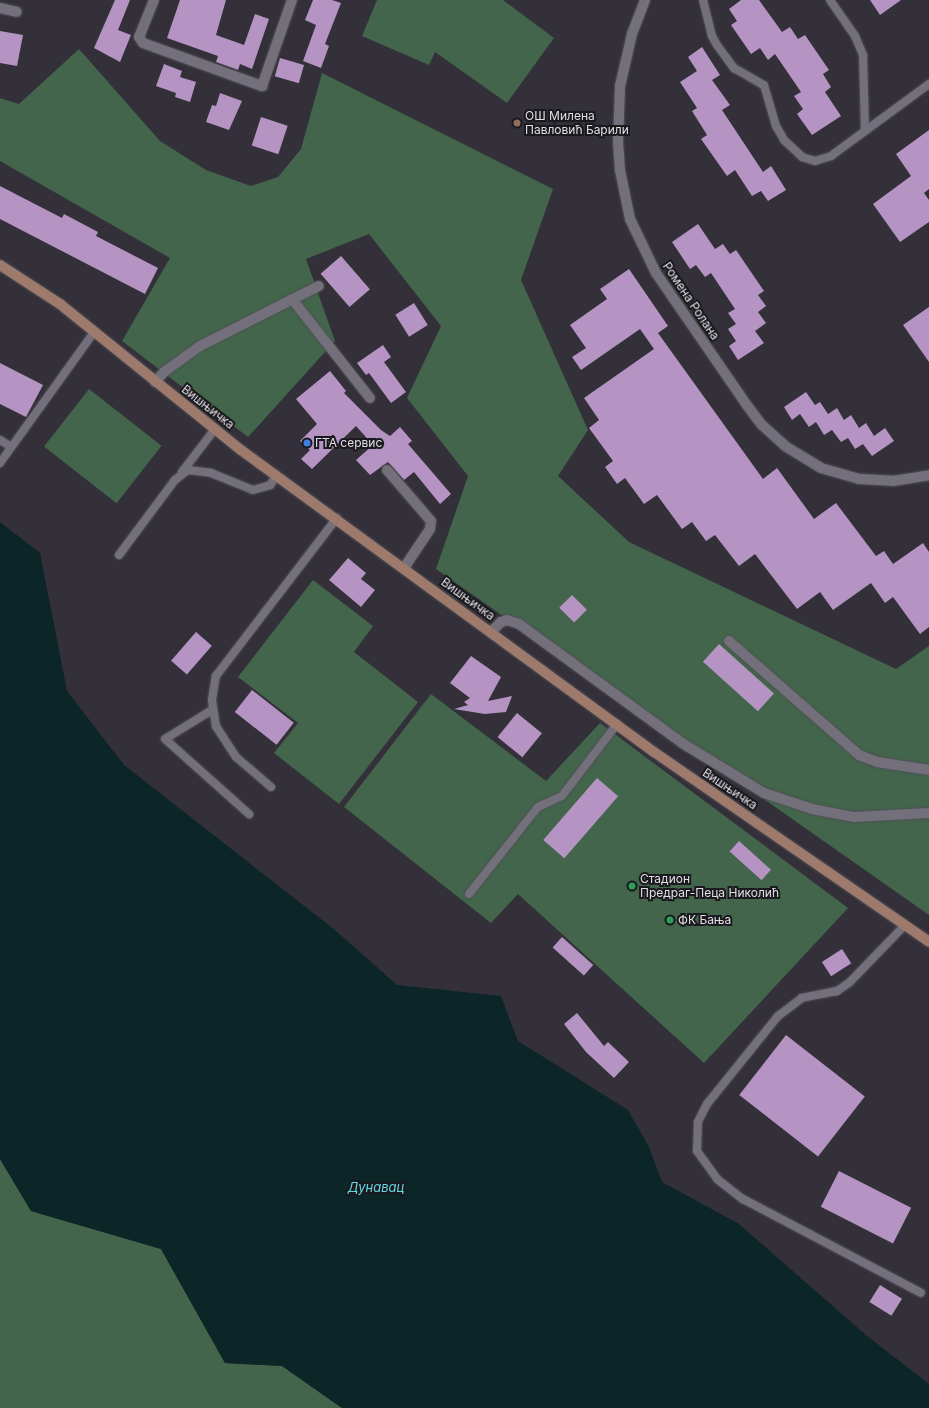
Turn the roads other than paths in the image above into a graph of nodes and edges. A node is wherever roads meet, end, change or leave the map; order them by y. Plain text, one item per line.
1 (154, 0) edge
2 (292, 0) edge
3 (645, 0) edge
4 (703, 0) edge
5 (830, 0) edge
6 (0, 8) edge
7 (17, 12) dead end
8 (929, 84) edge
9 (865, 131) junction
10 (0, 265) edge
11 (319, 286) dead end
12 (292, 299) junction
13 (94, 332) junction
14 (155, 382) junction
15 (370, 398) dead end
16 (215, 429) junction
17 (0, 440) edge
18 (11, 447) junction
19 (0, 463) edge
20 (387, 470) dead end
21 (181, 474) junction
22 (277, 475) junction
23 (929, 475) edge
24 (337, 518) junction
25 (119, 555) dead end
26 (404, 568) junction
27 (491, 632) junction
28 (729, 641) dead end
29 (212, 710) junction
30 (617, 724) junction
31 (929, 770) edge
32 (271, 787) dead end
33 (929, 813) edge
34 (249, 814) dead end
35 (469, 894) dead end
36 (905, 925) junction
37 (929, 942) edge
38 (921, 1293) dead end

1 - 2 street
3 - 23 street, Ромена Ролана
4 - 9 lane
5 - 9 lane
6 - 7 street
8 - 9 lane
10 - 13 street, Вишњичка
11 - 12 street
12 - 14 street
12 - 15 street
13 - 14 street, Вишњичка
13 - 18 lane
14 - 16 street, Вишњичка
16 - 21 lane
16 - 22 street, Вишњичка
17 - 18 lane
18 - 19 lane
20 - 26 street
21 - 22 lane
21 - 25 lane
22 - 24 street, Вишњичка
24 - 26 street, Вишњичка
24 - 29 lane
26 - 27 street, Вишњичка
27 - 30 street, Вишњичка
27 - 33 street
28 - 31 street
29 - 32 lane
29 - 34 lane
30 - 35 lane
30 - 36 street, Вишњичка
36 - 37 street, Вишњичка
36 - 38 lane

